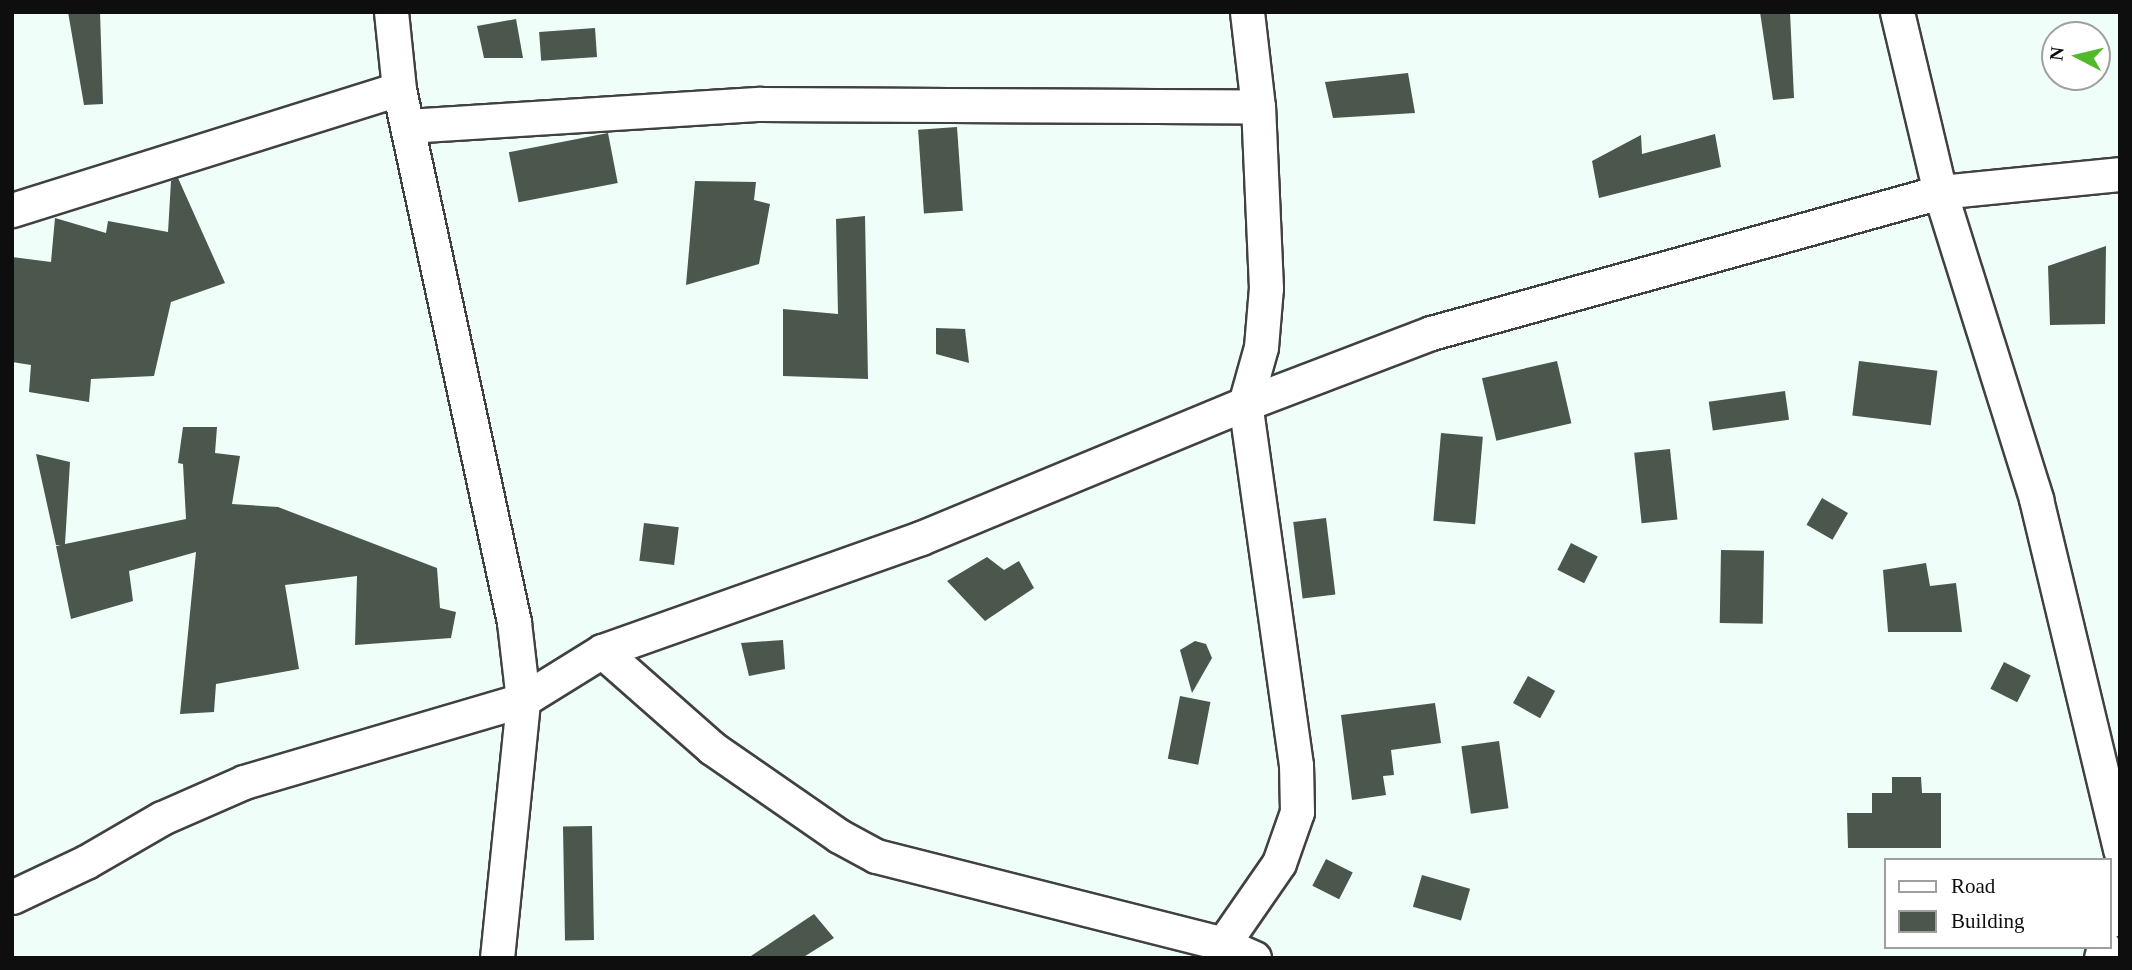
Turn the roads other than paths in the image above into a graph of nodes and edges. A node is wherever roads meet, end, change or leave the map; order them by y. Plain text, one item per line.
1 (391, 12) edge
2 (1247, 12) edge
3 (1897, 12) edge
4 (400, 89) junction
5 (1258, 107) junction
6 (408, 126) junction
7 (2120, 173) edge
8 (1940, 192) junction
9 (12, 210) edge
10 (1245, 404) junction
11 (602, 651) junction
12 (523, 700) junction
13 (2120, 850) edge
14 (2120, 871) edge
15 (12, 897) edge
16 (2111, 912) edge
17 (1223, 951) edge
18 (497, 958) edge
19 (1254, 958) edge

1 - 4 street
2 - 5 street
3 - 8 street
4 - 6 street
4 - 9 street
5 - 6 street
5 - 10 street
6 - 12 street
7 - 8 street
8 - 10 street
8 - 13 street
10 - 11 street
10 - 17 street
11 - 12 street
11 - 17 street
12 - 15 street
12 - 18 street
14 - 16 street
17 - 19 street

